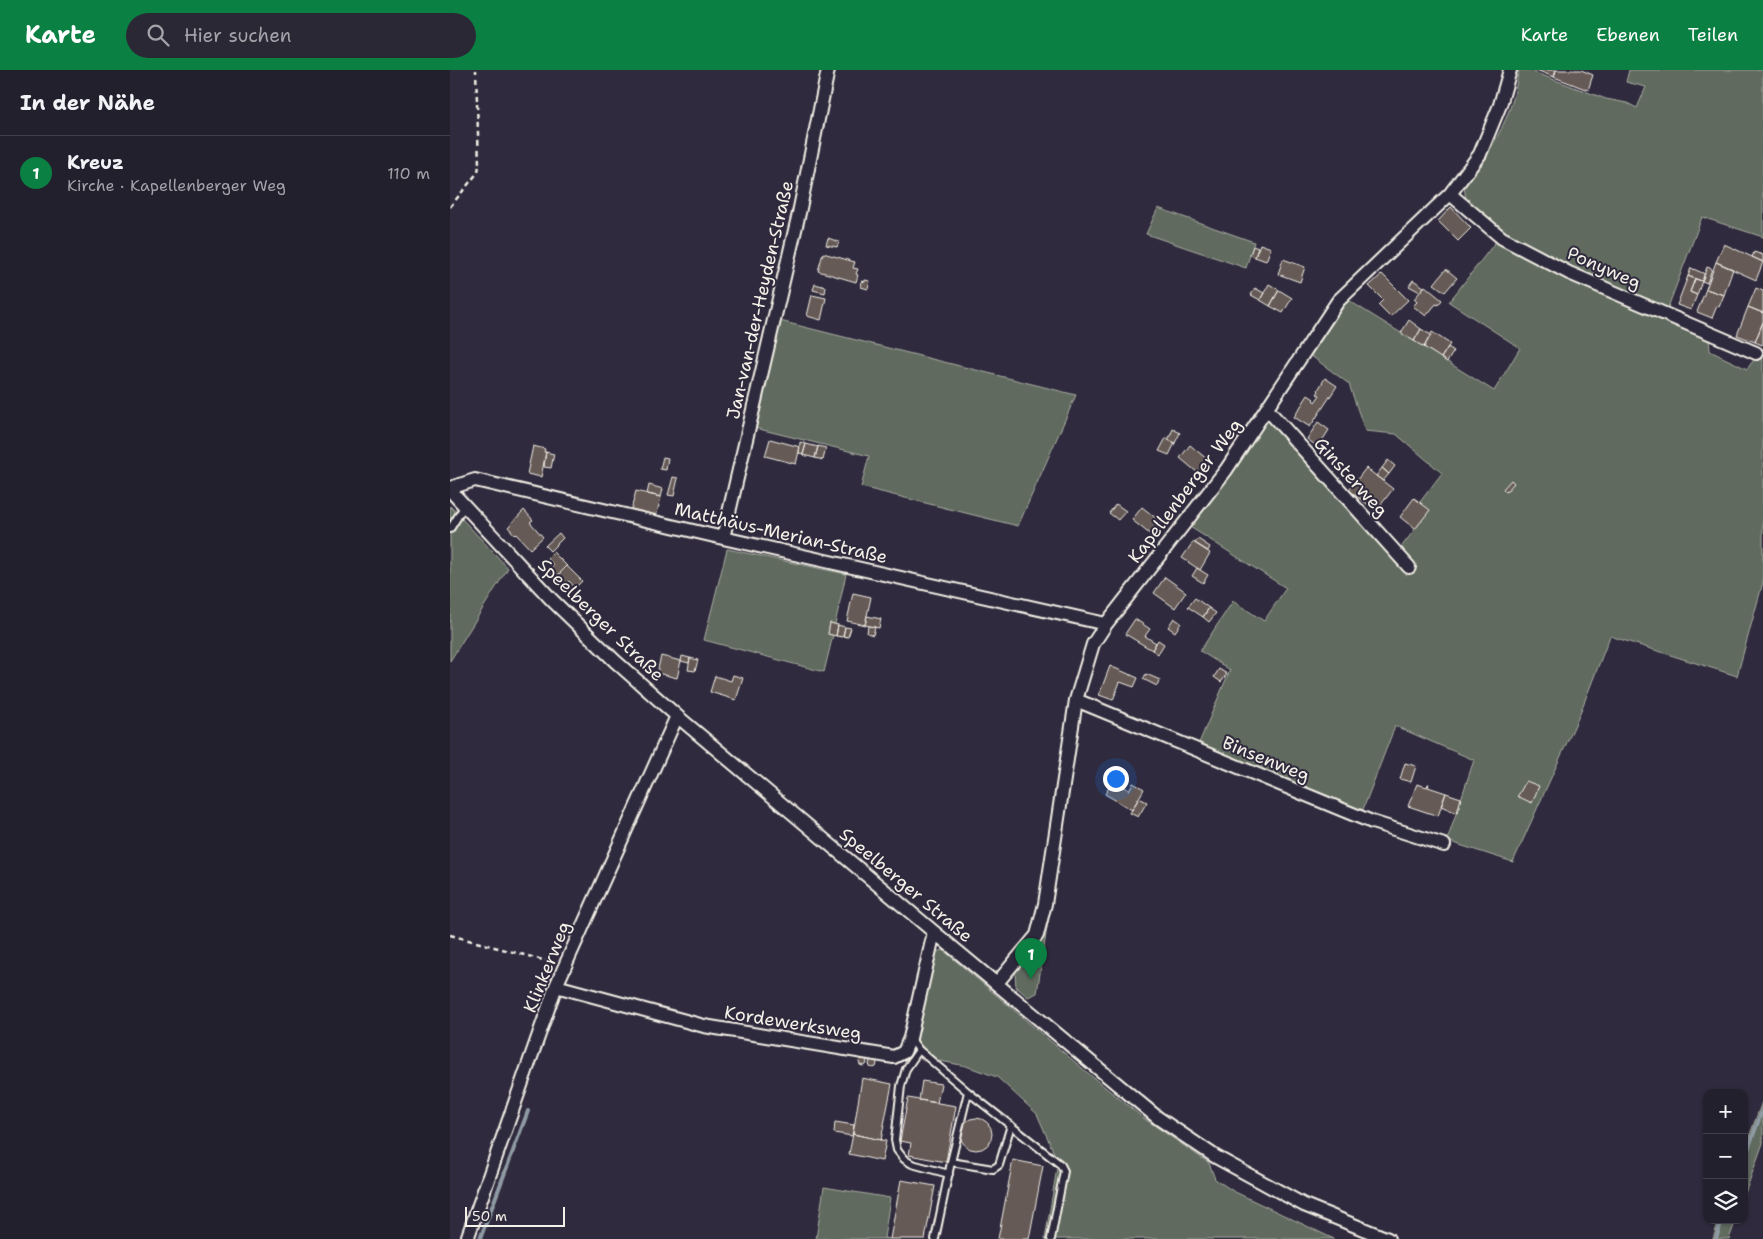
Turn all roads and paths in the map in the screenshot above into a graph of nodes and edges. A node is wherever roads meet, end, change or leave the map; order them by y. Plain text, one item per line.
1 (476, 70) edge
2 (828, 70) edge
3 (1510, 70) edge
4 (1450, 194) junction
5 (450, 207) edge
6 (1756, 353) dead end
7 (1267, 409) junction
8 (450, 489) edge
9 (465, 506) junction
10 (450, 528) edge
11 (723, 538) junction
12 (1409, 567) dead end
13 (1106, 624) junction
14 (1076, 700) junction
15 (677, 716) junction
16 (1444, 845) dead end
17 (934, 932) junction
18 (450, 935) edge
19 (565, 966) junction
20 (997, 983) junction
21 (556, 986) junction
22 (910, 1038) junction
23 (918, 1050) junction
24 (968, 1092) junction
25 (1011, 1125) junction
26 (951, 1162) junction
27 (949, 1174) junction
28 (467, 1239) edge
29 (935, 1239) edge
30 (1051, 1239) edge
31 (1388, 1239) edge

1 - 5 path
2 - 11 street, Jan-van-der-Heyden-Straße
3 - 4 street, Kapellenberger Weg
4 - 6 street, Ponyweg
4 - 7 street, Kapellenberger Weg
7 - 12 street, Ginsterweg
7 - 13 street, Kapellenberger Weg
8 - 9 street, Speelberger Straße
8 - 11 street, Matthäus-Merian-Straße
9 - 10 lane
9 - 15 street, Speelberger Straße
11 - 13 street, Matthäus-Merian-Straße
13 - 14 street, Kapellenberger Weg
14 - 16 street, Binsenweg
14 - 20 street, Kapellenberger Weg
15 - 17 street, Speelberger Straße
15 - 19 street, Klinkerweg
17 - 20 street, Speelberger Straße
17 - 22 street, Kordewerksweg
18 - 19 path
19 - 21 street, Klinkerweg
20 - 31 street, Speelberger Straße
21 - 22 street, Kordewerksweg
21 - 28 street, Klinkerweg
22 - 23 lane
23 - 24 lane
23 - 27 lane
24 - 25 lane
24 - 26 lane
25 - 26 lane
25 - 30 lane
26 - 27 lane
27 - 29 lane

